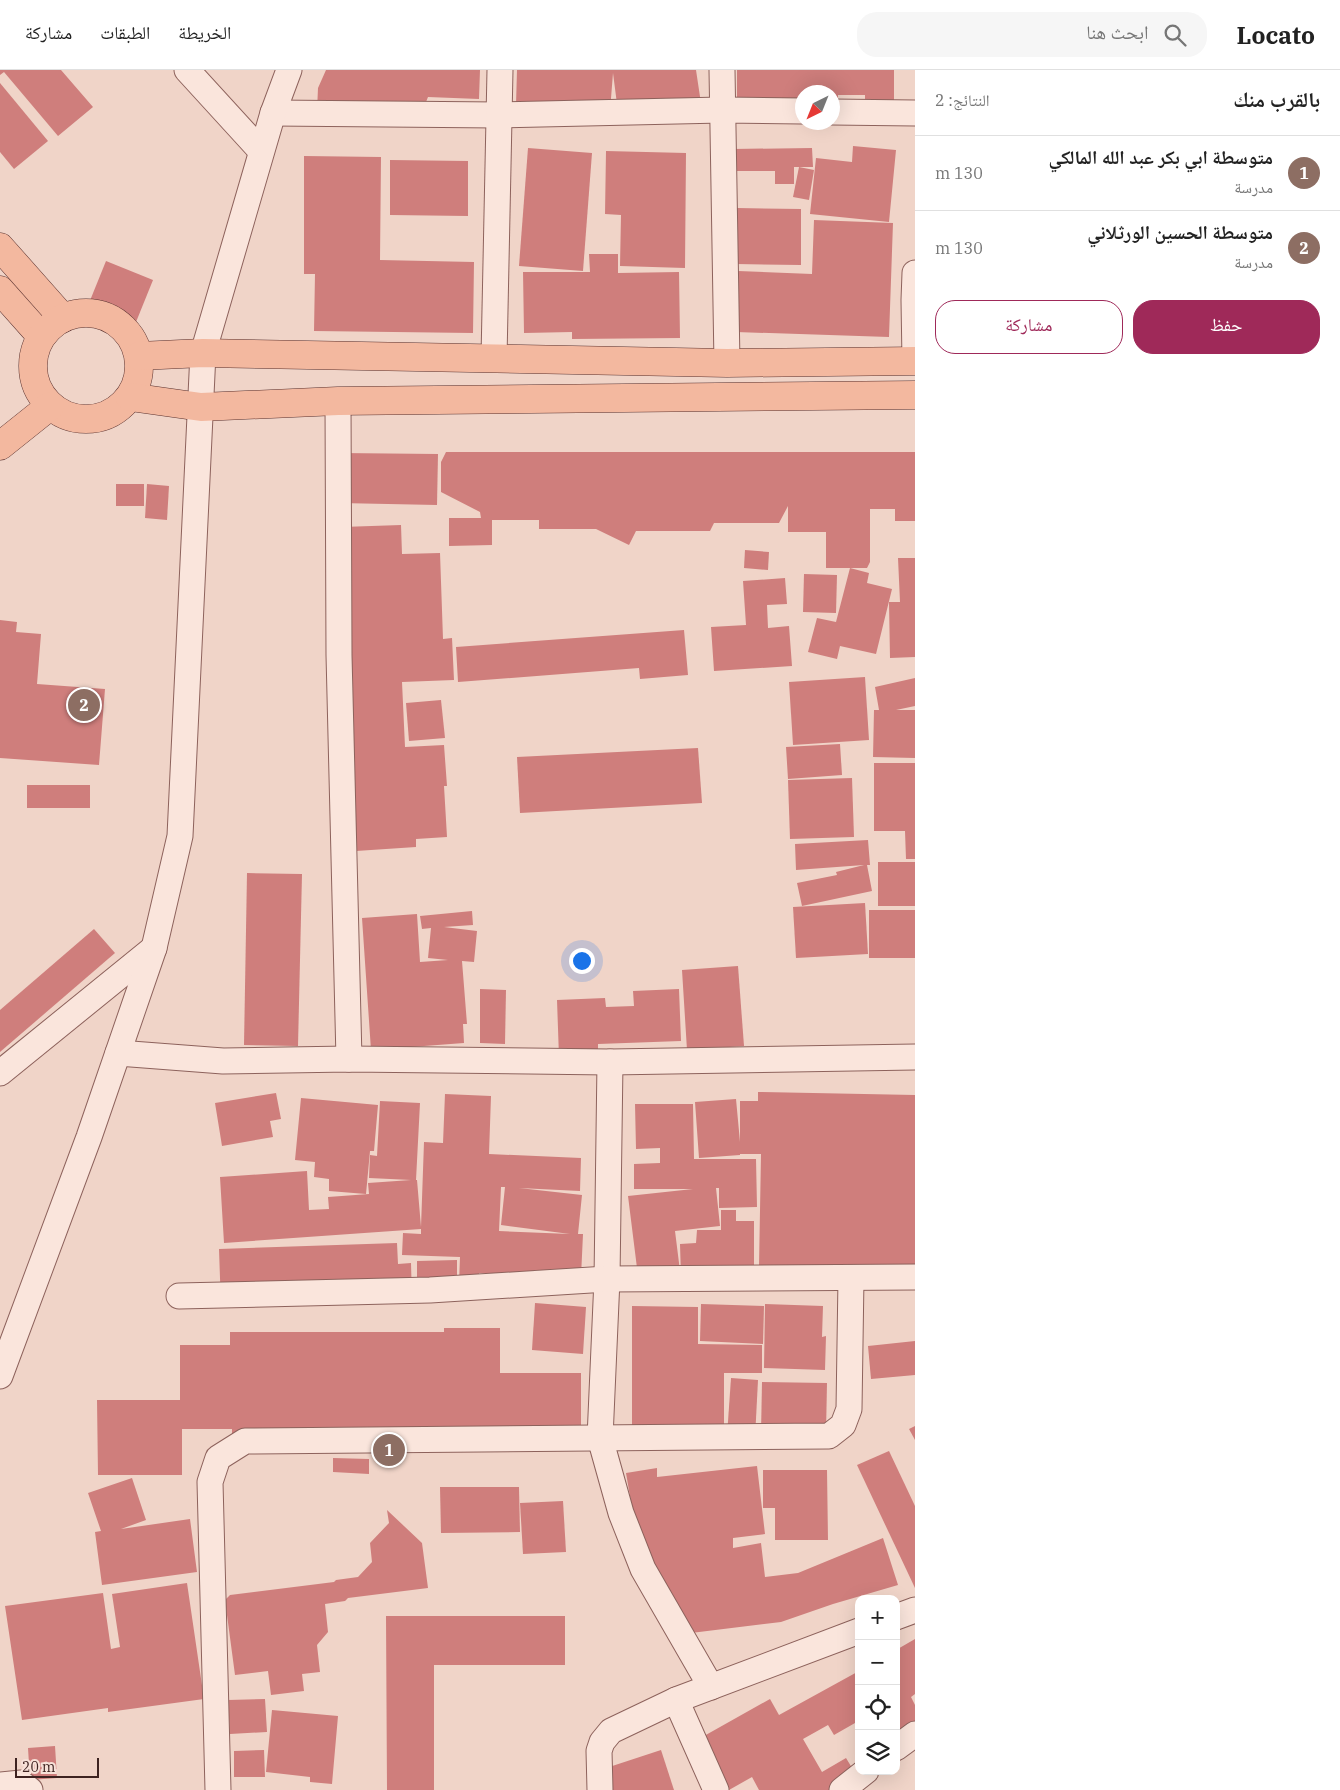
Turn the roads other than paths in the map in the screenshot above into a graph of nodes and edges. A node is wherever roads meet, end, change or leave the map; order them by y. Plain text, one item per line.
1 (187, 70) edge
2 (289, 70) edge
3 (500, 70) edge
4 (722, 70) edge
5 (722, 110) junction
6 (795, 111) edge
7 (840, 112) edge
8 (273, 113) junction
9 (915, 113) edge
10 (498, 115) junction
11 (262, 151) junction
12 (0, 247) edge
13 (915, 273) edge
14 (0, 290) edge
15 (63, 318) junction
16 (41, 336) junction
17 (202, 353) junction
18 (139, 356) junction
19 (494, 358) junction
20 (915, 362) edge
21 (727, 363) junction
22 (915, 394) edge
23 (130, 397) junction
24 (338, 401) junction
25 (50, 406) junction
26 (201, 407) junction
27 (0, 446) edge
28 (154, 948) junction
29 (118, 1053) junction
30 (915, 1057) edge
31 (349, 1060) junction
32 (610, 1062) junction
33 (0, 1074) edge
34 (915, 1277) edge
35 (851, 1278) junction
36 (607, 1279) junction
37 (178, 1296) dead end
38 (0, 1376) edge
39 (600, 1438) junction
40 (915, 1610) edge
41 (900, 1616) edge
42 (855, 1633) edge
43 (711, 1687) junction
44 (676, 1700) junction
45 (915, 1734) edge
46 (900, 1745) edge
47 (861, 1775) edge
48 (0, 1785) edge
49 (30, 1790) edge
50 (218, 1790) edge
51 (600, 1790) edge
52 (716, 1790) edge
53 (842, 1790) edge

1 - 11 street
2 - 8 street
3 - 10 street
4 - 5 street
5 - 6 street
5 - 10 street
5 - 21 street
7 - 9 street
8 - 10 street
8 - 11 street
10 - 19 street
11 - 17 street
12 - 15 main road
13 - 20 street
14 - 16 main road
15 - 16 main road
15 - 18 main road
16 - 25 main road
17 - 18 main road
17 - 19 main road
17 - 26 street
18 - 23 main road
19 - 21 main road
20 - 21 main road
22 - 24 main road
23 - 25 main road
23 - 26 main road
24 - 26 main road
24 - 31 street
25 - 27 main road
26 - 28 street
28 - 29 street
28 - 33 street
29 - 31 street
29 - 38 street
30 - 32 street
31 - 32 street
32 - 36 street
34 - 35 street
35 - 36 street
35 - 39 street
36 - 37 street
36 - 39 street
39 - 43 street
39 - 50 street
40 - 41 street
42 - 43 street
43 - 44 street
44 - 51 street
44 - 52 street
45 - 46 street
47 - 53 street
48 - 49 street

